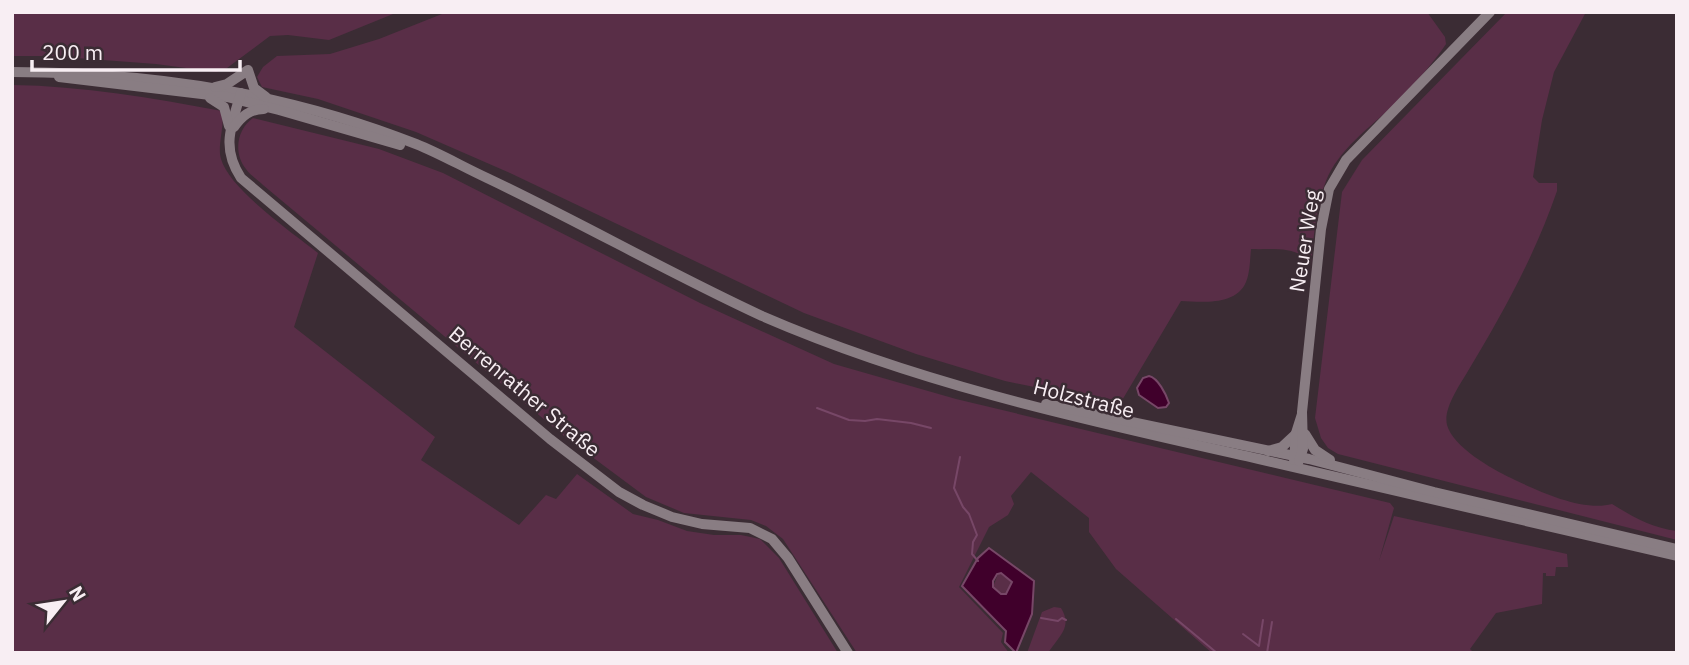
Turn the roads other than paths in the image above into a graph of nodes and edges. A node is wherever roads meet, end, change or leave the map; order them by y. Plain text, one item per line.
1 (1490, 12) edge
2 (211, 87) junction
3 (200, 93) junction
4 (240, 97) junction
5 (279, 106) junction
6 (229, 133) junction
7 (1017, 401) junction
8 (1300, 431) junction
9 (1268, 451) junction
10 (1296, 460) junction
11 (1346, 468) junction
12 (1677, 549) edge
13 (1677, 556) edge
14 (848, 653) edge

1 - 8 main road, Neuer Weg
2 - 3 main road
2 - 4 main road
2 - 5 main road
3 - 4 main road
3 - 6 main road
4 - 5 main road
4 - 6 main road, Berrenrather Straße
5 - 6 main road
5 - 7 main road
6 - 14 main road, Berrenrather Straße
7 - 9 main road, Holzstraße
7 - 10 main road, Holzstraße
8 - 9 main road
8 - 10 main road, Neuer Weg
8 - 11 main road
9 - 10 main road, Holzstraße
10 - 11 main road, Holzstraße
10 - 13 main road, Holzstraße
11 - 12 main road, Holzstraße

